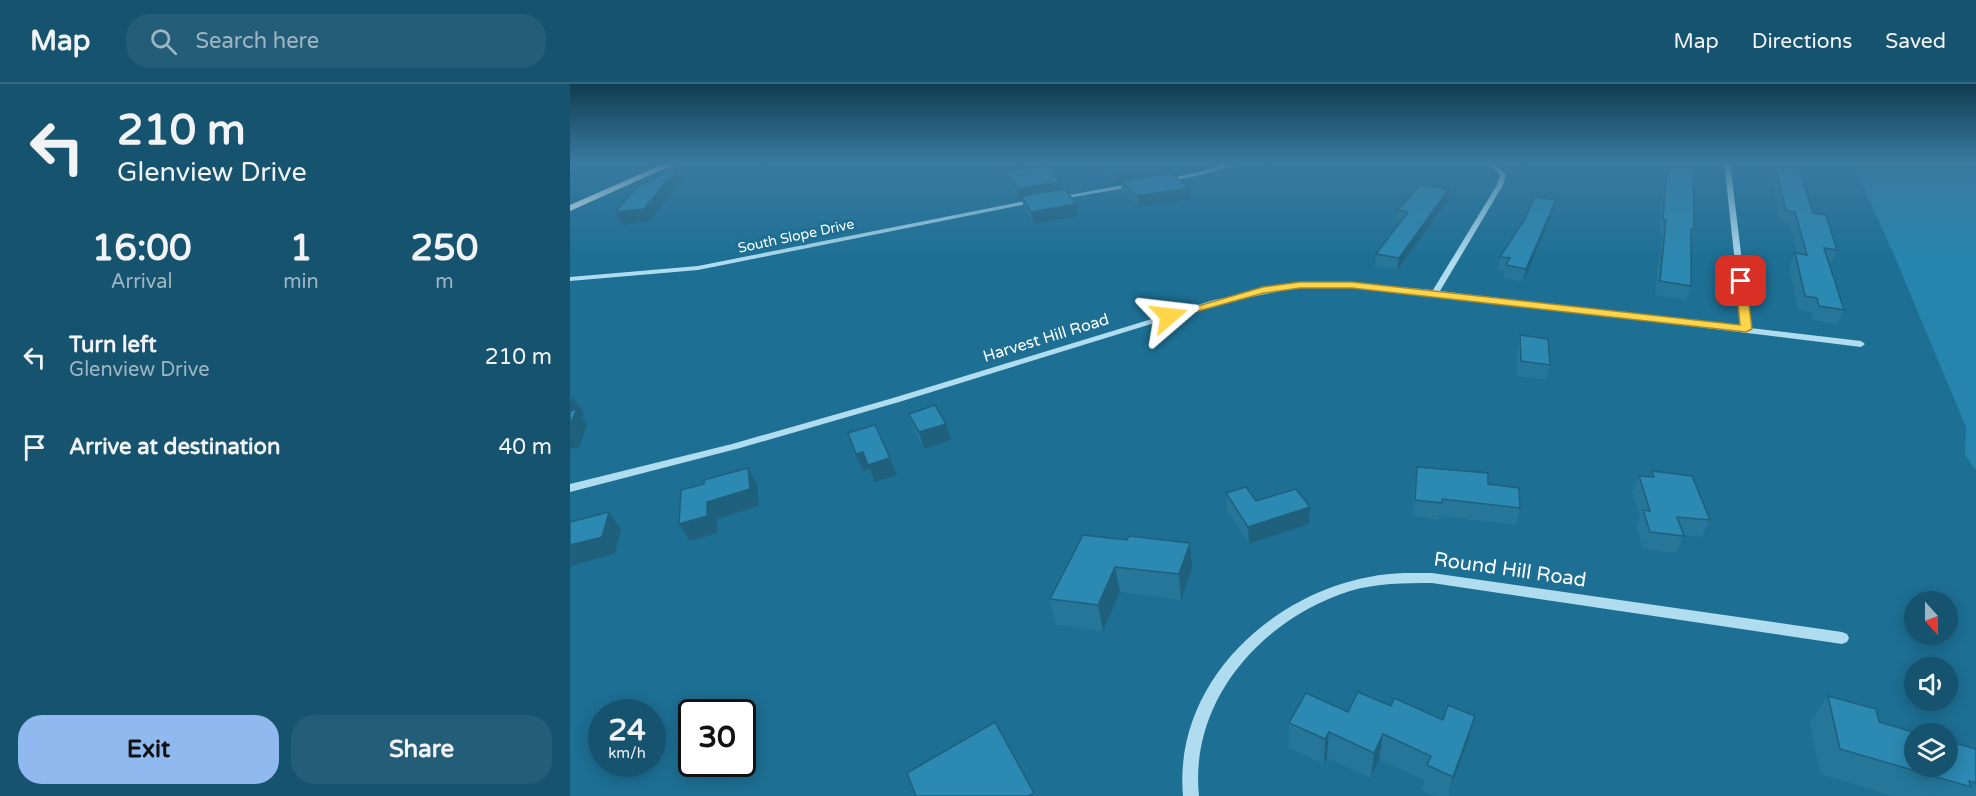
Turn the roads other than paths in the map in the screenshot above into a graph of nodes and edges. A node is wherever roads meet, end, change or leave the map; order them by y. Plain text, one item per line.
1 (599, 195) edge
2 (1074, 195) edge
3 (1494, 195) edge
4 (1731, 195) edge
5 (570, 208) edge
6 (570, 279) edge
7 (1435, 293) junction
8 (1746, 329) junction
9 (1861, 344) dead end
10 (570, 488) edge
11 (1842, 638) dead end
12 (1191, 796) edge

1 - 5 main road
2 - 6 street, South Slope Drive
3 - 7 street
4 - 8 street
7 - 8 street, Harvest Hill Road
7 - 10 street, Harvest Hill Road
8 - 9 street, Harvest Hill Road
11 - 12 street, Round Hill Road

